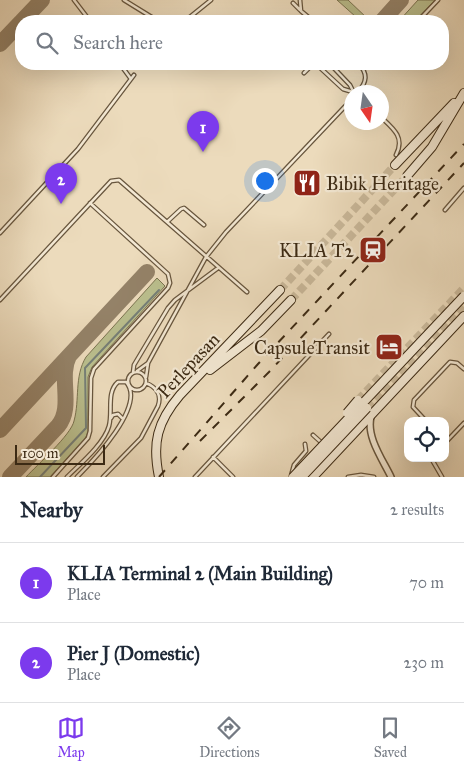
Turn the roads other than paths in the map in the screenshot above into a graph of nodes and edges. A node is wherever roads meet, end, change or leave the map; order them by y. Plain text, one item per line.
1 (74, 0) edge
2 (124, 0) edge
3 (211, 0) edge
4 (300, 0) edge
5 (438, 0) edge
6 (294, 3) dead end
7 (302, 10) junction
8 (85, 15) edge
9 (148, 15) edge
10 (192, 15) edge
11 (307, 15) edge
12 (424, 15) edge
13 (124, 70) edge
14 (307, 70) edge
15 (322, 70) edge
16 (336, 70) edge
17 (364, 70) edge
18 (304, 73) dead end
19 (134, 75) dead end
20 (131, 79) junction
21 (350, 85) edge
22 (363, 85) edge
23 (344, 89) edge
24 (464, 93) edge
25 (344, 108) edge
26 (389, 126) edge
27 (396, 155) dead end
28 (395, 165) tunnel mouth
29 (407, 176) tunnel mouth
30 (464, 188) edge
31 (90, 203) junction
32 (444, 210) dead end
33 (167, 222) junction
34 (204, 225) dead end
35 (0, 233) edge
36 (206, 257) junction
37 (218, 267) junction
38 (280, 290) tunnel mouth
39 (187, 292) junction
40 (247, 292) dead end
41 (464, 296) edge
42 (0, 300) edge
43 (291, 300) tunnel mouth
44 (464, 316) edge
45 (329, 334) dead end
46 (304, 360) junction
47 (310, 360) dead end
48 (148, 363) junction
49 (464, 369) edge
50 (135, 372) junction
51 (146, 377) junction
52 (146, 383) junction
53 (129, 386) junction
54 (187, 388) junction
55 (358, 400) tunnel mouth
56 (369, 412) junction
57 (422, 417) edge
58 (110, 419) junction
59 (123, 419) junction
60 (464, 423) edge
61 (313, 435) dead end
62 (349, 438) junction
63 (449, 438) edge
64 (305, 444) dead end
65 (212, 457) junction
66 (433, 462) edge
67 (313, 465) junction
68 (53, 477) edge
69 (67, 477) edge
70 (78, 477) edge
71 (103, 477) edge
72 (159, 477) edge
73 (195, 477) edge
74 (233, 477) edge
75 (292, 477) edge
76 (302, 477) edge
77 (313, 477) edge
78 (348, 477) edge
79 (374, 477) edge
80 (391, 477) edge
81 (442, 477) edge

1 - 8 lane
2 - 9 lane
3 - 10 lane
4 - 7 lane
5 - 12 lane
6 - 7 lane
7 - 11 lane
13 - 20 lane
14 - 18 lane
15 - 23 lane
16 - 21 lane
17 - 22 lane
19 - 20 lane
20 - 35 lane
24 - 28 main road
24 - 29 main road
25 - 36 lane
26 - 27 lane
30 - 32 lane
31 - 33 lane
31 - 42 lane
31 - 68 lane
33 - 34 lane
33 - 36 lane
36 - 37 lane
36 - 39 lane
37 - 39 lane
37 - 40 lane
38 - 54 main road, Perlepasan
39 - 48 lane
39 - 50 lane
41 - 75 main road, bridge
43 - 54 main road
44 - 56 main road
45 - 46 lane
46 - 47 lane
46 - 65 lane
48 - 50 lane
48 - 51 lane
49 - 57 lane
50 - 51 lane
50 - 53 lane
51 - 52 lane
52 - 53 lane
52 - 71 lane
53 - 58 lane
53 - 59 lane
54 - 72 main road, Perlepasan
55 - 67 main road, bridge
56 - 62 main road
56 - 67 main road, bridge
56 - 80 street
58 - 59 lane
58 - 69 lane
59 - 70 lane
60 - 63 lane
61 - 62 lane
62 - 77 main road
64 - 75 lane
65 - 73 lane
65 - 74 lane
66 - 81 lane
67 - 76 main road, bridge
78 - 79 lane

